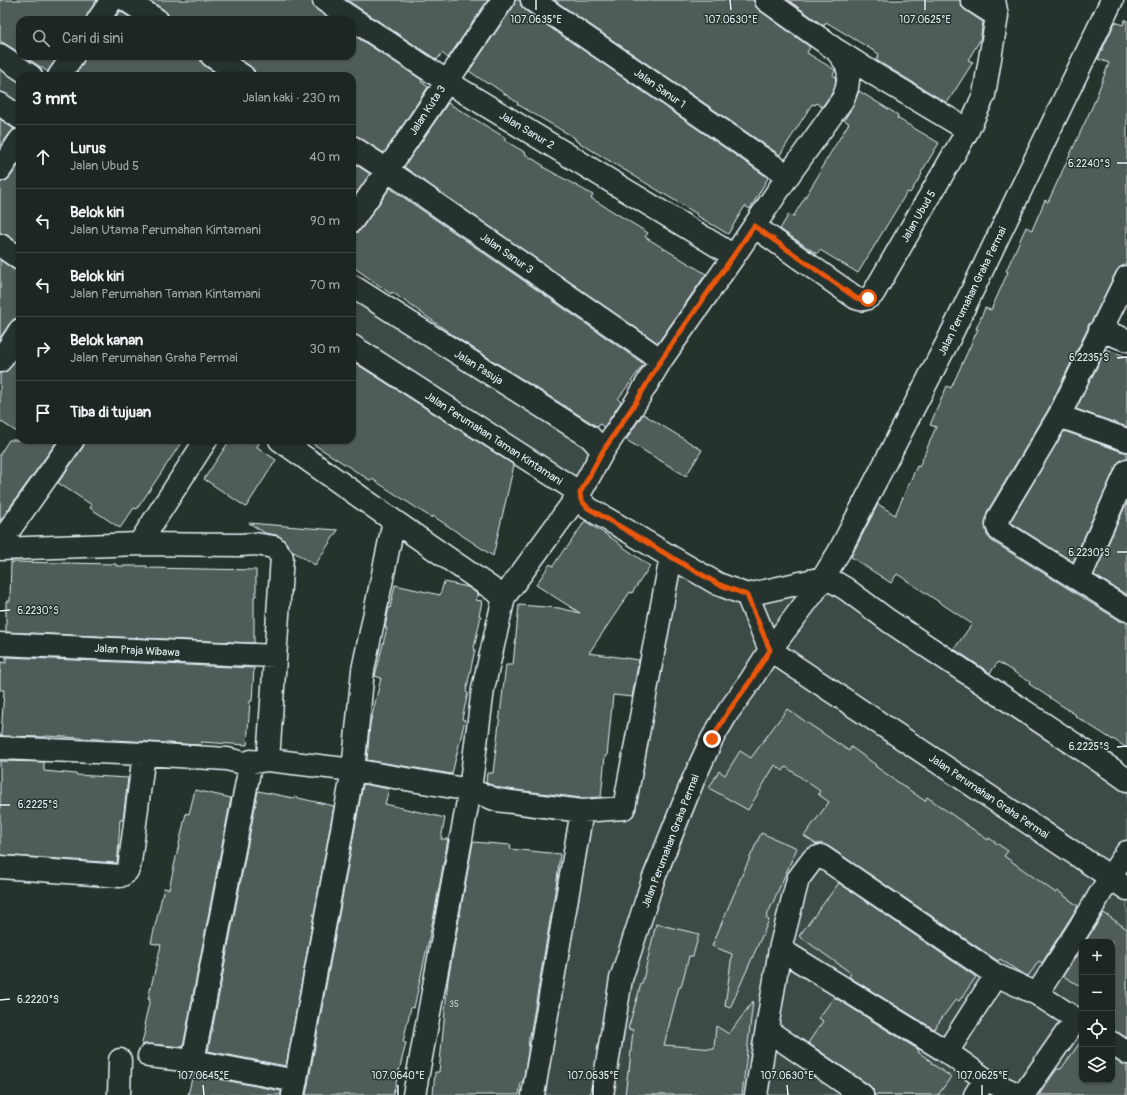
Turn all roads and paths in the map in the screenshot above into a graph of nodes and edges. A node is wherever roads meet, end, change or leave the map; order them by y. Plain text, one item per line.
1 (112, 0) edge
2 (126, 0) edge
3 (324, 0) edge
4 (503, 0) edge
5 (532, 0) edge
6 (766, 0) edge
7 (972, 0) edge
8 (1112, 0) edge
9 (995, 8) edge
10 (101, 16) edge
11 (151, 16) edge
12 (348, 16) edge
13 (356, 21) edge
14 (836, 50) junction
15 (0, 56) edge
16 (70, 60) edge
17 (218, 60) edge
18 (25, 72) edge
19 (63, 72) edge
20 (237, 72) edge
21 (446, 81) junction
22 (0, 104) edge
23 (16, 115) edge
24 (968, 130) junction
25 (16, 146) edge
26 (356, 150) edge
27 (0, 170) edge
28 (387, 170) junction
29 (788, 176) junction
30 (356, 215) edge
31 (754, 226) junction
32 (0, 244) edge
33 (16, 256) edge
34 (734, 256) junction
35 (1127, 277) edge
36 (356, 289) edge
37 (1100, 330) junction
38 (16, 336) edge
39 (1127, 340) edge
40 (356, 349) edge
41 (661, 360) junction
42 (0, 362) edge
43 (1059, 416) junction
44 (1127, 440) edge
45 (70, 444) edge
46 (203, 444) edge
47 (286, 444) edge
48 (603, 451) junction
49 (1127, 471) edge
50 (580, 493) junction
51 (394, 521) junction
52 (0, 543) edge
53 (140, 544) junction
54 (0, 549) edge
55 (671, 557) junction
56 (823, 578) junction
57 (1080, 580) junction
58 (747, 595) junction
59 (504, 597) junction
60 (1127, 610) edge
61 (0, 644) edge
62 (770, 650) junction
63 (275, 656) junction
64 (0, 748) edge
65 (144, 754) junction
66 (259, 761) junction
67 (353, 770) junction
68 (1127, 780) edge
69 (470, 790) junction
70 (582, 811) junction
71 (1127, 852) edge
72 (0, 867) edge
73 (1119, 883) edge
74 (780, 949) junction
75 (996, 975) junction
76 (1037, 994) junction
77 (1079, 1021) edge
78 (767, 1030) junction
79 (1115, 1045) edge
80 (947, 1052) junction
81 (1127, 1053) edge
82 (149, 1056) dead end
83 (120, 1060) dead end
84 (193, 1061) junction
85 (980, 1087) edge
86 (295, 1088) edge
87 (854, 1092) edge
88 (119, 1095) edge
89 (414, 1095) edge
90 (533, 1095) edge
91 (602, 1095) edge
92 (756, 1095) edge
93 (1018, 1095) edge
94 (1023, 1095) edge

1 - 10 street
2 - 11 street
3 - 12 street, Jalan Sanur 2
4 - 21 street, Jalan Kuta 3
5 - 29 street, Jalan Sanur 1
6 - 14 street
7 - 9 street
8 - 56 street, Jalan Perumahan Graha Permai
9 - 24 street, Jalan Ubud 5
13 - 21 street, Jalan Sanur 2
14 - 24 street
14 - 29 street
15 - 18 street
16 - 19 street
17 - 20 street
21 - 28 street, Jalan Kuta 3
21 - 34 street, Jalan Sanur 2
22 - 23 street
24 - 31 street, Jalan Ubud 5
25 - 27 street
26 - 28 street, Jalan Sanur 3
28 - 30 street, Jalan Kuta 3
28 - 41 street, Jalan Sanur 3
29 - 31 street
31 - 34 street
32 - 33 street
34 - 41 street
35 - 37 street
36 - 48 street, Jalan Pasuja
37 - 39 street
37 - 43 street
38 - 42 street
40 - 50 street, Jalan Perumahan Taman Kintamani
41 - 48 street
43 - 44 street
43 - 57 street
45 - 52 street
46 - 53 street
47 - 51 street
48 - 50 street
49 - 57 street
50 - 55 street, Jalan Perumahan Taman Kintamani
50 - 59 street
51 - 59 street
51 - 67 street
53 - 54 street
53 - 63 street
55 - 58 street, Jalan Perumahan Taman Kintamani
55 - 70 street
56 - 58 street
56 - 62 street, Jalan Perumahan Graha Permai
56 - 68 street
57 - 60 street
58 - 62 street
59 - 69 street
61 - 63 street, Jalan Praja Wibawa
62 - 73 street, Jalan Perumahan Graha Permai
62 - 91 street, Jalan Perumahan Graha Permai
63 - 66 street
64 - 65 street
65 - 66 street
65 - 72 street
66 - 67 street
66 - 84 street
67 - 69 street
67 - 86 street
69 - 70 street
69 - 89 street
70 - 90 street
71 - 73 street
73 - 76 street
74 - 75 street
74 - 78 street
74 - 80 street
75 - 76 street
75 - 80 street
76 - 77 street
77 - 94 street
78 - 87 street
78 - 92 street
79 - 81 street
80 - 85 street
82 - 84 street
83 - 88 street
84 - 86 street
85 - 93 street

